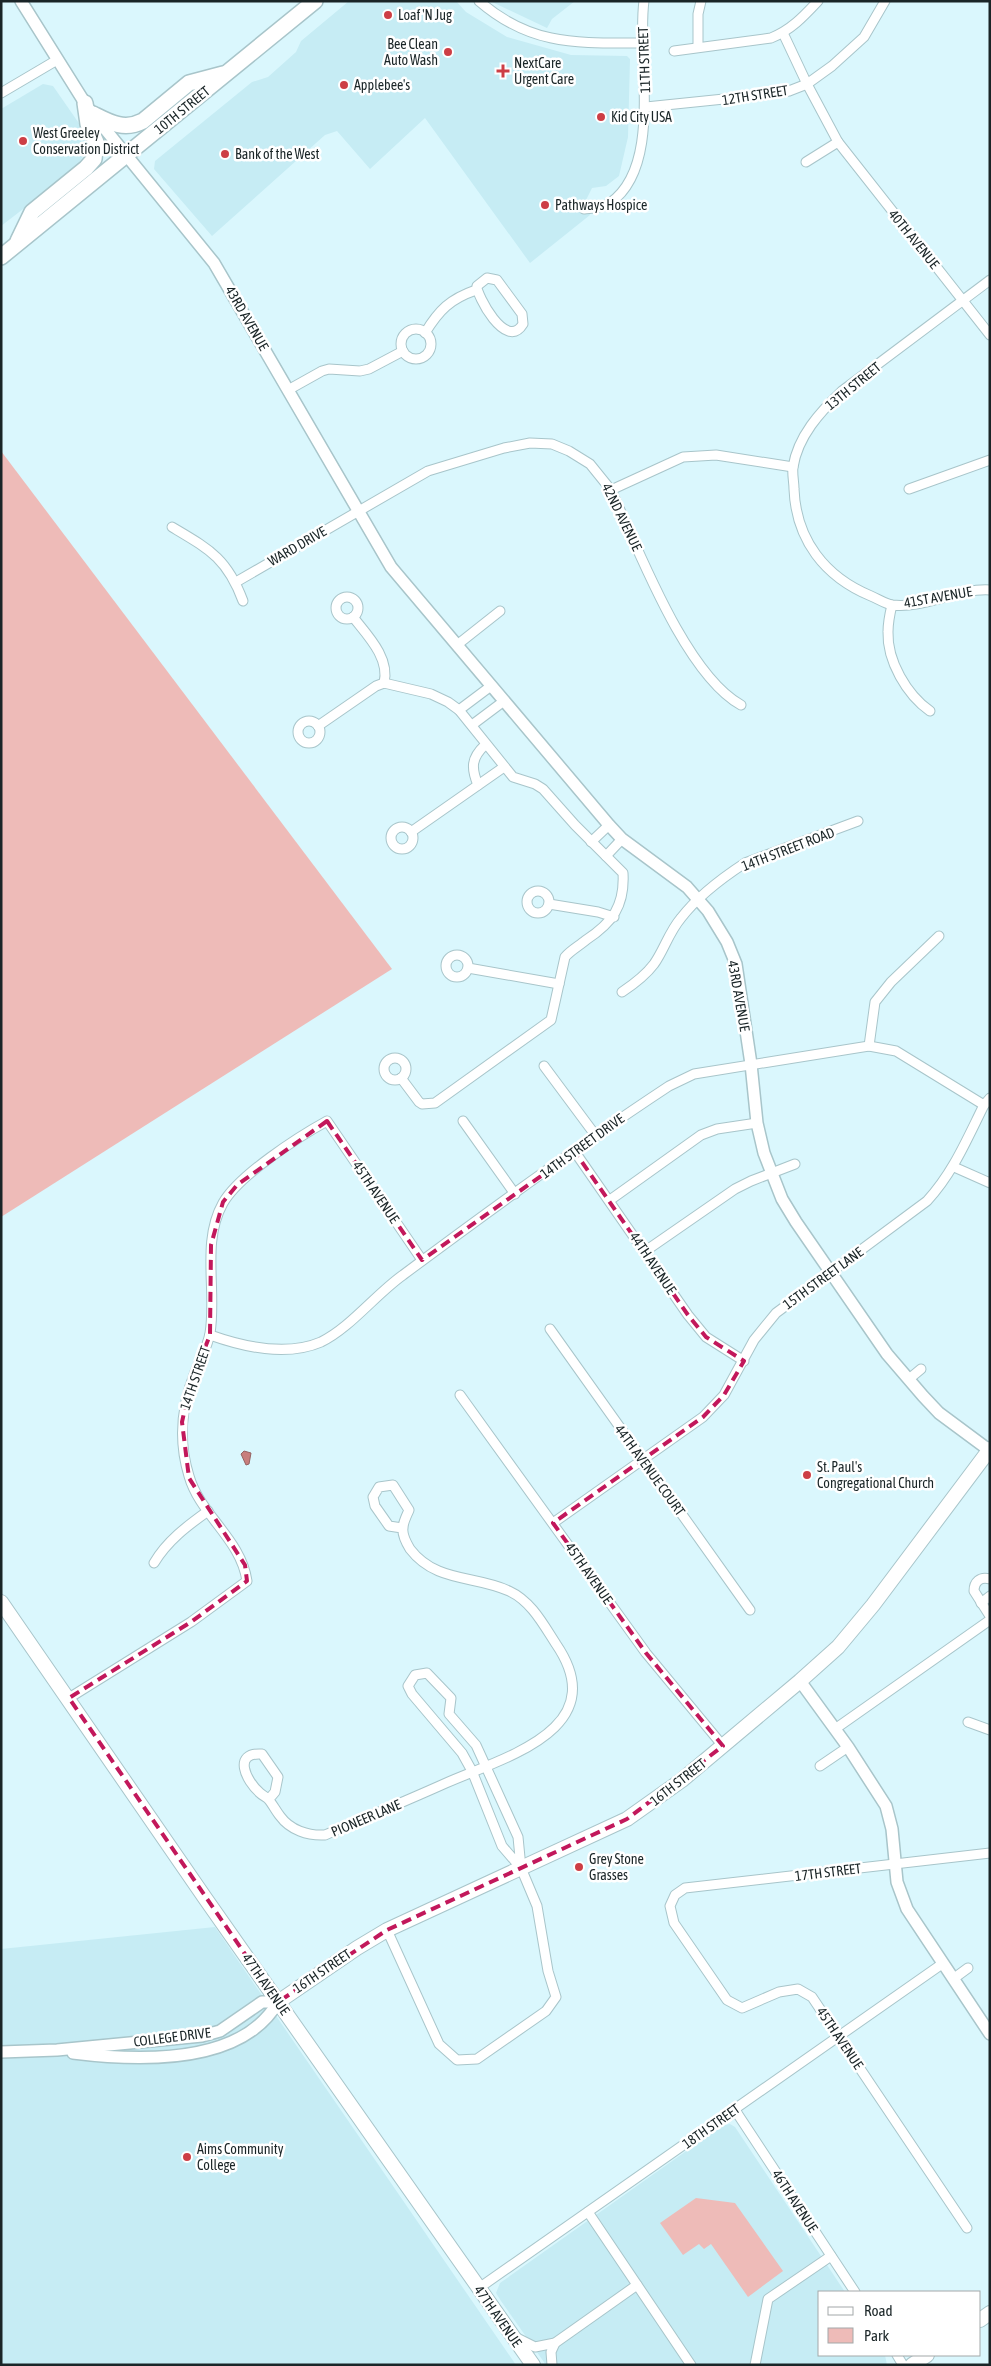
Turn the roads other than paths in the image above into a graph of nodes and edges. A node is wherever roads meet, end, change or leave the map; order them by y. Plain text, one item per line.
1 (21, 1) edge
2 (315, 1) edge
3 (479, 1) edge
4 (644, 1) edge
5 (701, 1) edge
6 (818, 1) edge
7 (886, 1) edge
8 (783, 33) junction
9 (641, 43) junction
10 (698, 48) junction
11 (674, 51) dead end
12 (57, 60) junction
13 (229, 72) junction
14 (806, 84) junction
15 (1, 94) edge
16 (646, 107) junction
17 (89, 108) junction
18 (838, 142) junction
19 (126, 156) junction
20 (806, 162) dead end
21 (584, 209) dead end
22 (16, 245) junction
23 (1, 257) edge
24 (990, 280) edge
25 (476, 290) junction
26 (964, 301) junction
27 (425, 333) junction
28 (990, 335) edge
29 (403, 351) junction
30 (288, 390) junction
31 (990, 460) edge
32 (793, 467) junction
33 (909, 489) dead end
34 (611, 490) junction
35 (358, 511) junction
36 (172, 527) dead end
37 (236, 582) junction
38 (990, 590) edge
39 (243, 601) dead end
40 (892, 605) junction
41 (500, 611) dead end
42 (354, 616) dead end
43 (457, 645) junction
44 (384, 683) junction
45 (491, 686) junction
46 (504, 701) junction
47 (741, 704) dead end
48 (459, 710) junction
49 (930, 712) dead end
50 (318, 726) dead end
51 (472, 726) junction
52 (485, 745) junction
53 (504, 767) junction
54 (478, 785) junction
55 (858, 821) dead end
56 (609, 825) junction
57 (411, 832) dead end
58 (622, 839) junction
59 (591, 842) junction
60 (606, 856) junction
61 (699, 899) junction
62 (549, 904) dead end
63 (614, 917) junction
64 (939, 936) dead end
65 (468, 968) dead end
66 (559, 984) junction
67 (622, 992) dead end
68 (870, 1046) junction
69 (751, 1064) junction
70 (544, 1066) dead end
71 (402, 1078) dead end
72 (987, 1101) edge
73 (464, 1121) dead end
74 (756, 1123) junction
75 (329, 1124) joint
76 (596, 1136) junction
77 (575, 1152) junction
78 (795, 1164) dead end
79 (954, 1167) junction
80 (771, 1174) junction
81 (990, 1183) edge
82 (515, 1194) junction
83 (610, 1200) junction
84 (644, 1252) junction
85 (422, 1260) junction
86 (830, 1272) junction
87 (550, 1329) dead end
88 (210, 1335) junction
89 (744, 1361) junction
90 (921, 1369) dead end
91 (909, 1379) junction
92 (460, 1394) dead end
93 (989, 1449) edge
94 (642, 1460) junction
95 (208, 1511) junction
96 (553, 1523) junction
97 (402, 1528) junction
98 (154, 1563) dead end
99 (990, 1578) edge
100 (990, 1596) edge
101 (1, 1602) edge
102 (981, 1603) junction
103 (750, 1610) dead end
104 (990, 1618) edge
105 (800, 1682) junction
106 (69, 1698) junction
107 (449, 1714) junction
108 (968, 1722) dead end
109 (437, 1724) junction
110 (835, 1729) junction
111 (990, 1730) edge
112 (723, 1746) junction
113 (848, 1747) junction
114 (484, 1766) junction
115 (820, 1766) dead end
116 (472, 1771) junction
117 (269, 1799) junction
118 (990, 1854) edge
119 (894, 1864) junction
120 (521, 1868) junction
121 (672, 1901) joint
122 (387, 1930) junction
123 (942, 1964) junction
124 (968, 1968) dead end
125 (953, 1979) junction
126 (278, 2002) junction
127 (990, 2034) edge
128 (839, 2036) junction
129 (57, 2050) junction
130 (1, 2052) edge
131 (734, 2110) junction
132 (588, 2212) junction
133 (966, 2228) dead end
134 (831, 2256) junction
135 (637, 2285) junction
136 (479, 2288) junction
137 (854, 2291) edge
138 (512, 2335) junction
139 (555, 2343) junction
140 (926, 2356) edge
141 (533, 2365) edge
142 (552, 2365) edge
143 (691, 2365) edge
144 (756, 2365) edge
145 (912, 2365) edge

1 - 12 street, 43RD AVENUE
2 - 13 main road, 10TH STREET
3 - 9 street
4 - 9 street, 11TH STREET
5 - 10 street
6 - 8 street
7 - 14 street, 12TH STREET
8 - 10 street
8 - 14 street, 40TH AVENUE
9 - 16 street, 11TH STREET
10 - 11 street
12 - 15 street
12 - 17 street, 43RD AVENUE
13 - 17 main road
13 - 19 main road, 10TH STREET
14 - 16 street, 12TH STREET
14 - 18 street, 40TH AVENUE
16 - 21 street, 11TH STREET
17 - 19 street, 43RD AVENUE
17 - 22 main road
18 - 20 street
18 - 26 street, 40TH AVENUE
19 - 22 main road, 10TH STREET
19 - 30 street, 43RD AVENUE
22 - 23 main road, 10TH STREET
24 - 26 street, 13TH STREET
25 - 25 street
25 - 27 street
26 - 28 street, 40TH AVENUE
26 - 32 street, 13TH STREET
27 - 29 street
27 - 29 street
29 - 30 street
30 - 35 street, 43RD AVENUE
31 - 33 street
32 - 34 street
32 - 40 street, 41ST AVENUE
34 - 35 street, 42ND AVENUE
34 - 47 street, 42ND AVENUE
35 - 37 street, WARD DRIVE
35 - 43 street, 43RD AVENUE
36 - 37 street
37 - 39 street
38 - 40 street, 41ST AVENUE
40 - 49 street
41 - 43 street
42 - 44 street
43 - 45 street, 43RD AVENUE
44 - 48 street
44 - 50 street
45 - 46 street, 43RD AVENUE
45 - 48 street
46 - 51 street
46 - 56 street, 43RD AVENUE
48 - 51 street
51 - 52 street
52 - 53 street
52 - 54 street
53 - 54 street
53 - 59 street
54 - 57 street
55 - 61 street, 14TH STREET ROAD
56 - 58 street, 43RD AVENUE
56 - 59 street
58 - 60 street
58 - 61 street, 43RD AVENUE
59 - 60 street
60 - 63 street
61 - 67 street, 14TH STREET ROAD
61 - 69 street, 43RD AVENUE
62 - 63 street
63 - 66 street
64 - 68 street
65 - 66 street
66 - 71 street
68 - 69 street, 14TH STREET DRIVE
68 - 72 street, 14TH STREET DRIVE
69 - 74 street, 43RD AVENUE
69 - 76 street, 14TH STREET DRIVE
70 - 76 street
72 - 79 street, 15TH STREET LANE
73 - 82 street
74 - 80 street, 43RD AVENUE
74 - 83 street
75 - 85 street, 45TH AVENUE
75 - 88 street, 14TH STREET
76 - 77 street, 14TH STREET DRIVE
77 - 82 street, 14TH STREET DRIVE
77 - 83 street, 44TH AVENUE
78 - 80 street
79 - 81 street
79 - 86 street, 15TH STREET LANE
80 - 84 street
80 - 86 street, 43RD AVENUE
82 - 85 street, 14TH STREET DRIVE
83 - 84 street, 44TH AVENUE
84 - 89 street, 44TH AVENUE
85 - 88 street, 14TH STREET DRIVE
86 - 89 street, 15TH STREET LANE
86 - 91 street, 43RD AVENUE
87 - 94 street, 44TH AVENUE COURT
88 - 95 street, 14TH STREET
89 - 94 street, 15TH STREET LANE
90 - 91 street
91 - 93 street, 43RD AVENUE
92 - 96 street, 45TH AVENUE
93 - 105 main road, 16TH STREET
94 - 96 street, 15TH STREET LANE
94 - 103 street, 44TH AVENUE COURT
95 - 98 street
95 - 106 street, 14TH STREET
96 - 112 street, 45TH AVENUE
97 - 97 street
97 - 114 street, PIONEER LANE
99 - 102 street
100 - 102 street
101 - 106 main road, 47TH AVENUE
102 - 104 street
104 - 110 street
105 - 110 street
105 - 112 main road, 16TH STREET
106 - 126 main road, 47TH AVENUE
107 - 109 street
107 - 109 street
107 - 114 street
108 - 111 street
109 - 116 street
110 - 113 street
112 - 120 main road, 16TH STREET
113 - 115 street
113 - 119 street
114 - 116 street, PIONEER LANE
114 - 120 street
116 - 117 street, PIONEER LANE
116 - 120 street
117 - 117 street, PIONEER LANE
118 - 119 street, 17TH STREET
119 - 121 street, 17TH STREET
119 - 123 street
120 - 122 main road, 16TH STREET
120 - 122 street
121 - 128 street, 45TH AVENUE
122 - 126 main road, 16TH STREET
123 - 125 street
123 - 128 street, 18TH STREET
124 - 125 street
125 - 127 street
126 - 129 street, COLLEGE DRIVE
126 - 129 street, COLLEGE DRIVE
126 - 136 main road, 47TH AVENUE
128 - 131 street, 18TH STREET
128 - 133 street, 45TH AVENUE
129 - 130 street, COLLEGE DRIVE
131 - 132 street, 18TH STREET
131 - 134 street, 46TH AVENUE
132 - 135 street
132 - 136 street, 18TH STREET
134 - 137 street, 46TH AVENUE
134 - 144 street
135 - 139 street
135 - 143 street
136 - 138 main road, 47TH AVENUE
138 - 139 street
138 - 141 main road, 47TH AVENUE
139 - 142 street
140 - 145 main road

